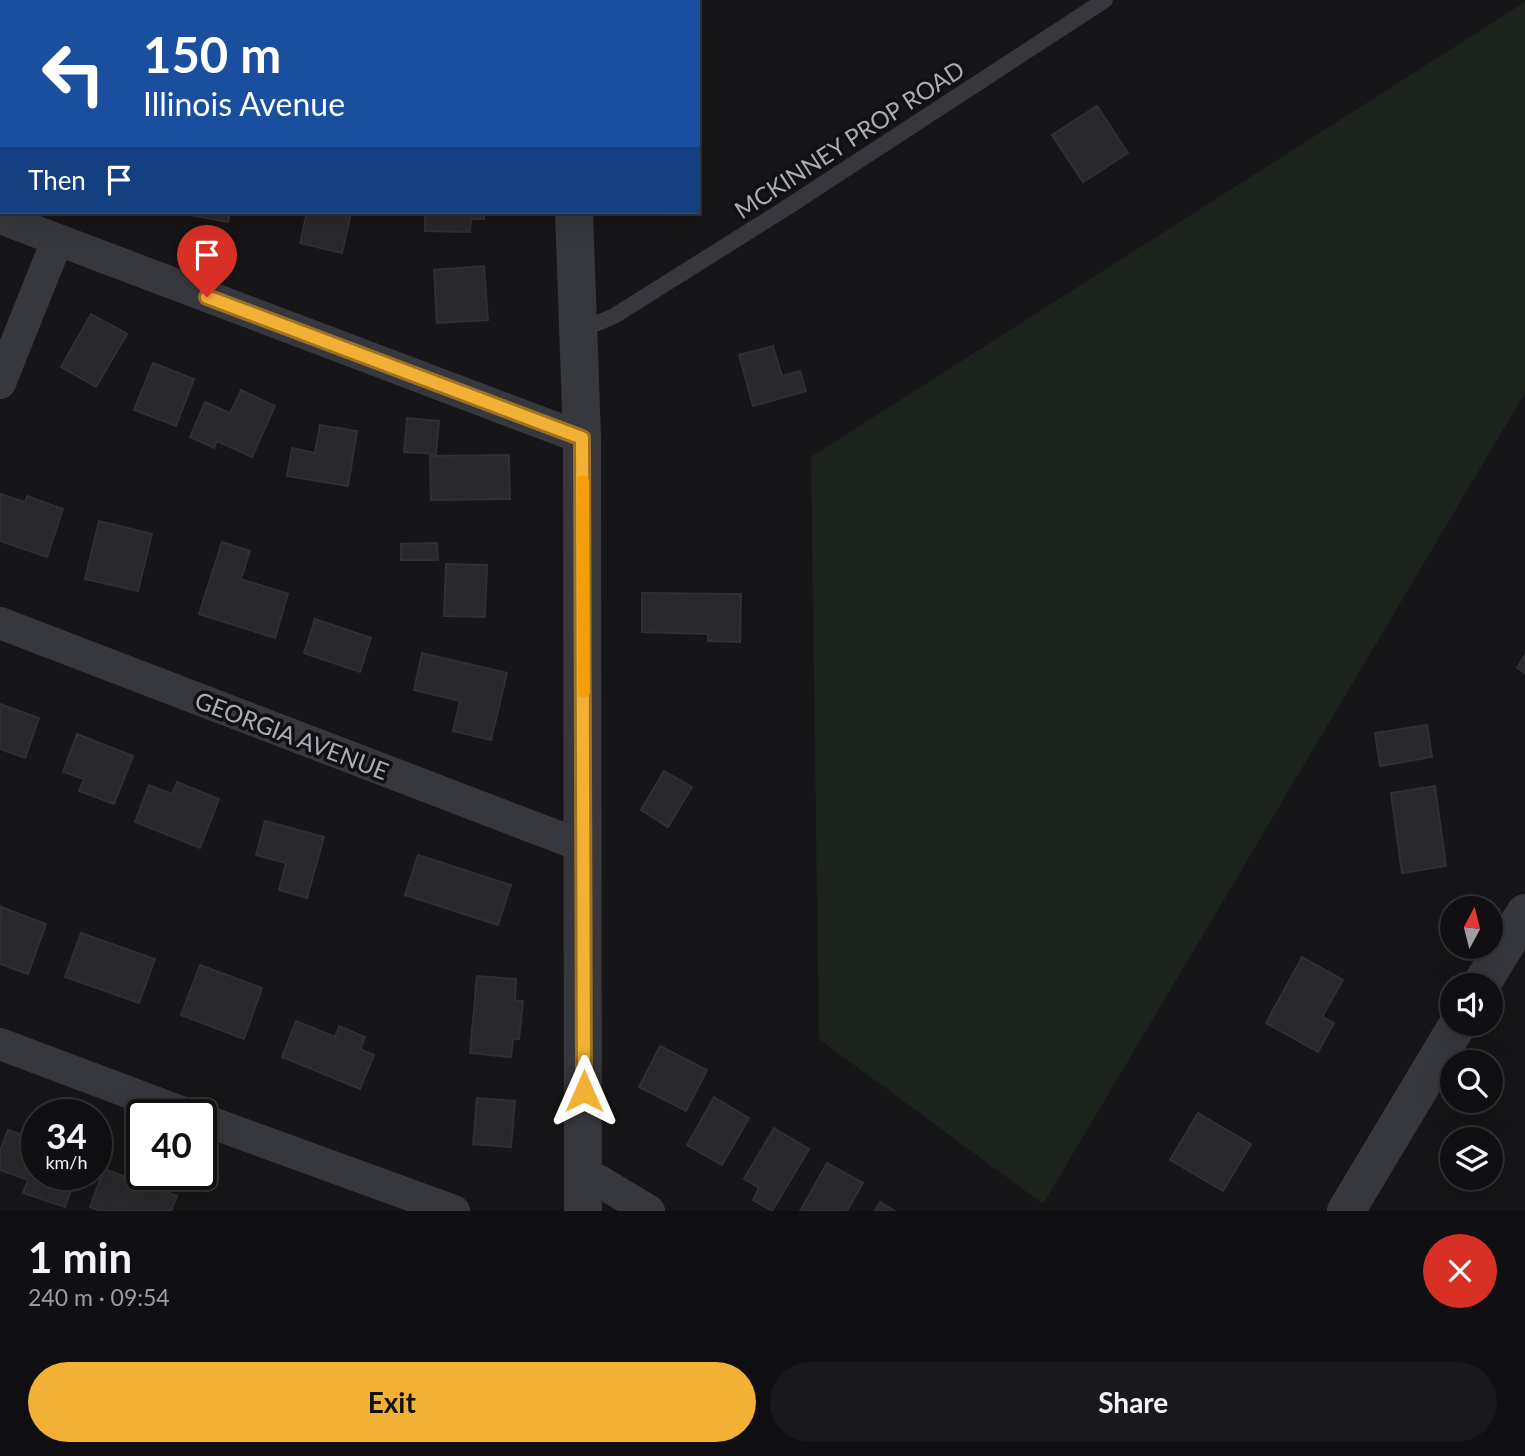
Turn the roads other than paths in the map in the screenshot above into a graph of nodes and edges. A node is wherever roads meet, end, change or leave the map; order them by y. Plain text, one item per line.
1 (1105, 0) edge
2 (574, 214) edge
3 (0, 218) edge
4 (57, 241) junction
5 (579, 331) junction
6 (0, 383) edge
7 (582, 438) junction
8 (0, 623) edge
9 (584, 847) junction
10 (1525, 913) edge
11 (1489, 973) edge
12 (1451, 1036) edge
13 (0, 1044) edge
14 (146, 1099) edge
15 (217, 1125) edge
16 (584, 1172) junction
17 (454, 1211) edge
18 (583, 1211) edge
19 (649, 1211) edge
20 (1346, 1211) edge

1 - 5 lane, MCKINNEY PROP ROAD
2 - 5 street
3 - 4 street
4 - 6 street
4 - 7 street
5 - 7 street
7 - 9 street
8 - 9 street, GEORGIA AVENUE
9 - 16 street
10 - 11 street
12 - 20 street
13 - 14 street
15 - 17 street
16 - 18 street
16 - 19 street

